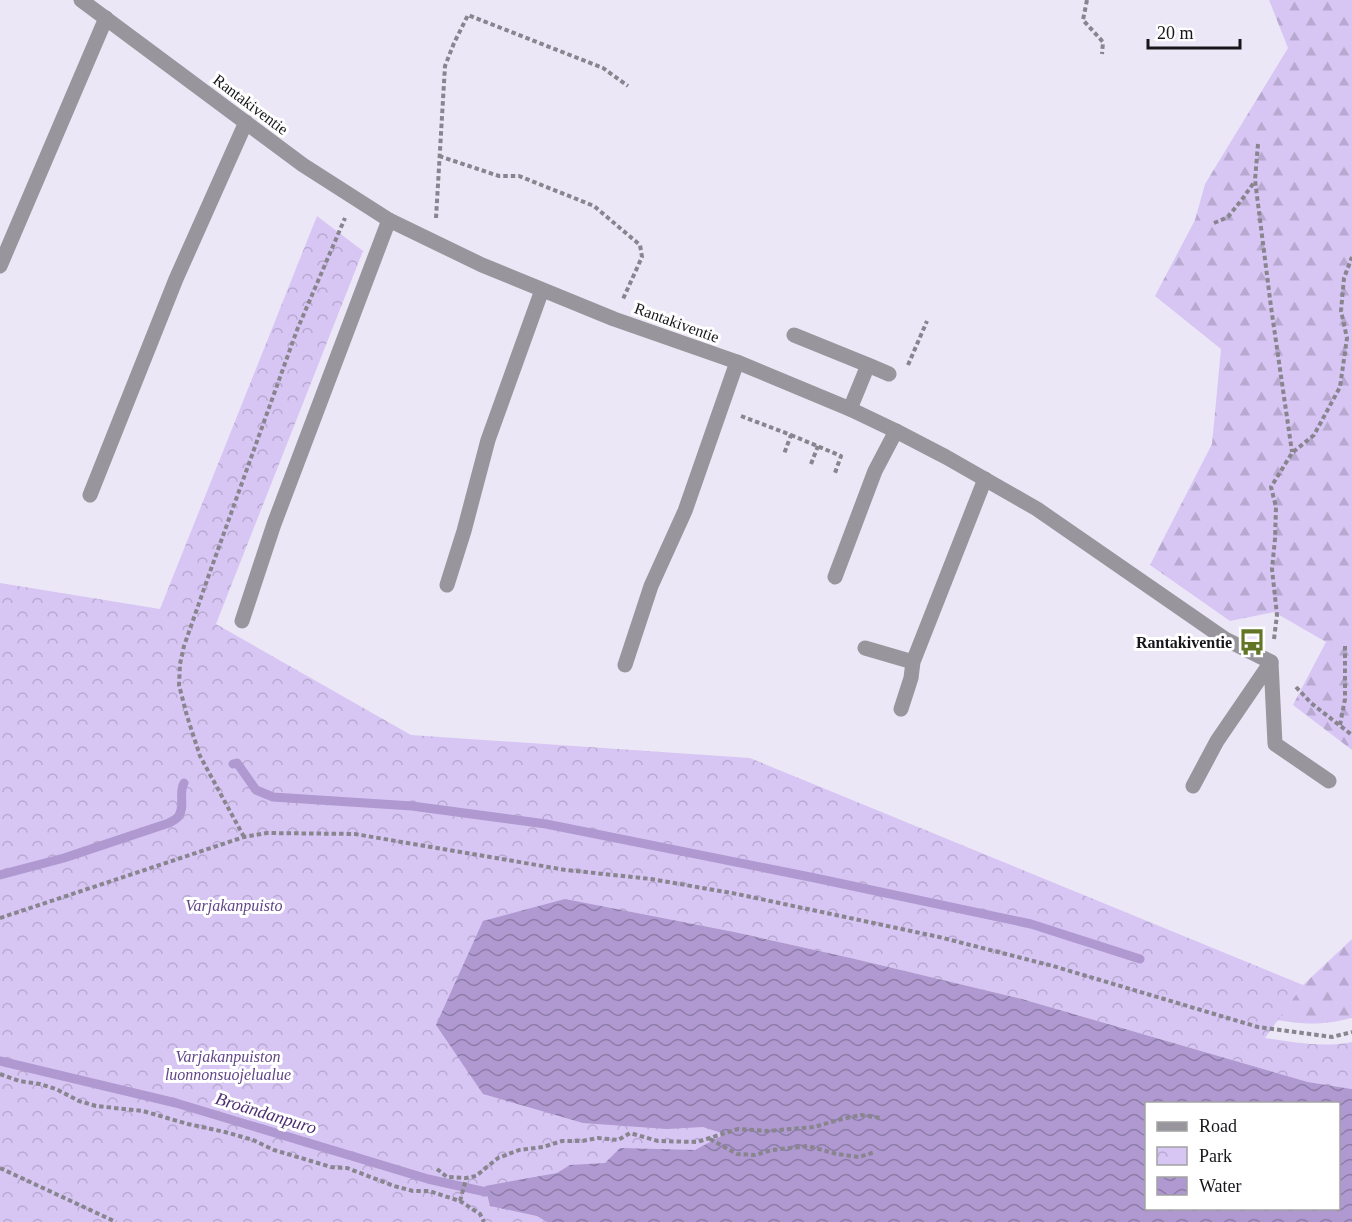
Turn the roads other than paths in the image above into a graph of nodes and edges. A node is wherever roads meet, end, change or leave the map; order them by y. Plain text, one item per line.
1 (81, 0) edge
2 (106, 18) junction
3 (246, 122) junction
4 (389, 220) junction
5 (0, 266) edge
6 (542, 290) junction
7 (794, 335) dead end
8 (736, 362) junction
9 (868, 365) junction
10 (889, 374) road end
11 (850, 409) junction
12 (896, 431) junction
13 (985, 479) junction
14 (90, 495) dead end
15 (835, 577) dead end
16 (447, 585) dead end
17 (242, 621) dead end
18 (865, 648) dead end
19 (913, 662) junction
20 (1271, 662) junction
21 (625, 664) dead end
22 (902, 709) dead end
23 (1329, 781) dead end
24 (1193, 786) dead end

1 - 2 street, Rantakiventie
2 - 3 street, Rantakiventie
2 - 5 street
3 - 4 street, Rantakiventie
3 - 14 street
4 - 6 street, Rantakiventie
4 - 17 street
6 - 8 street, Rantakiventie
6 - 16 street
7 - 9 street
8 - 11 street, Rantakiventie
8 - 21 street
9 - 10 street
9 - 11 street
11 - 12 street, Rantakiventie
12 - 13 street, Rantakiventie
12 - 15 street
13 - 19 street
13 - 20 street, Rantakiventie
18 - 19 street
19 - 22 street
20 - 23 street
20 - 24 street

